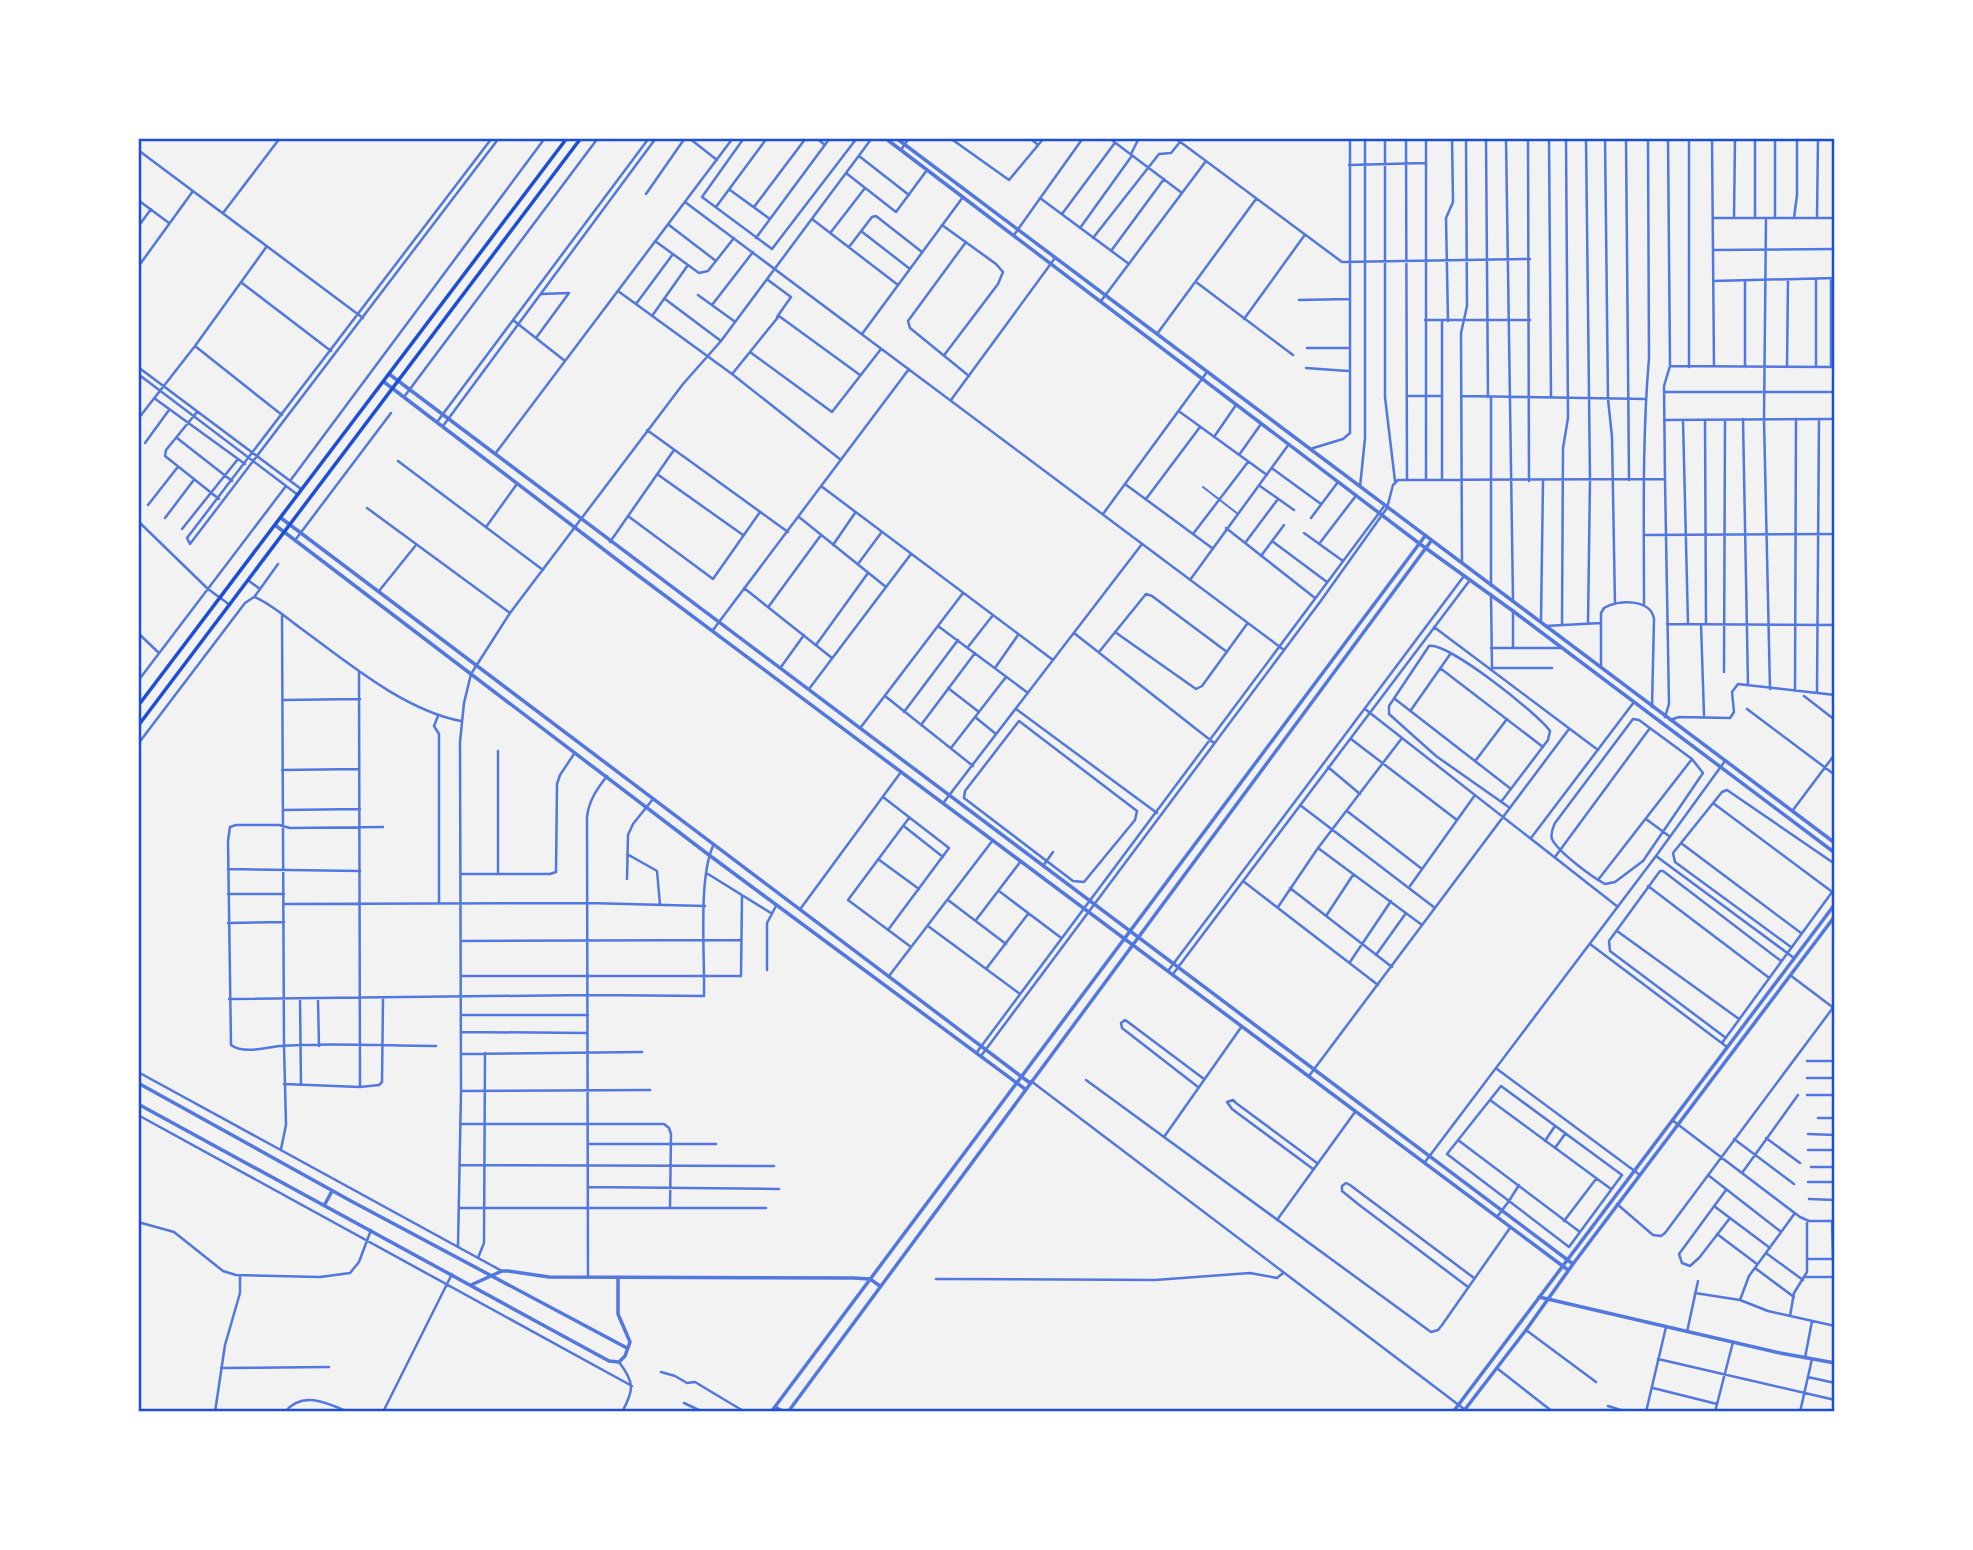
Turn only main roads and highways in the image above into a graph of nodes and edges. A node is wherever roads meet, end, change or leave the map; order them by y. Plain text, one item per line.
1 (567, 138) edge
2 (581, 138) edge
3 (138, 706) edge
4 (138, 726) edge

1 - 3 main road
2 - 4 main road

